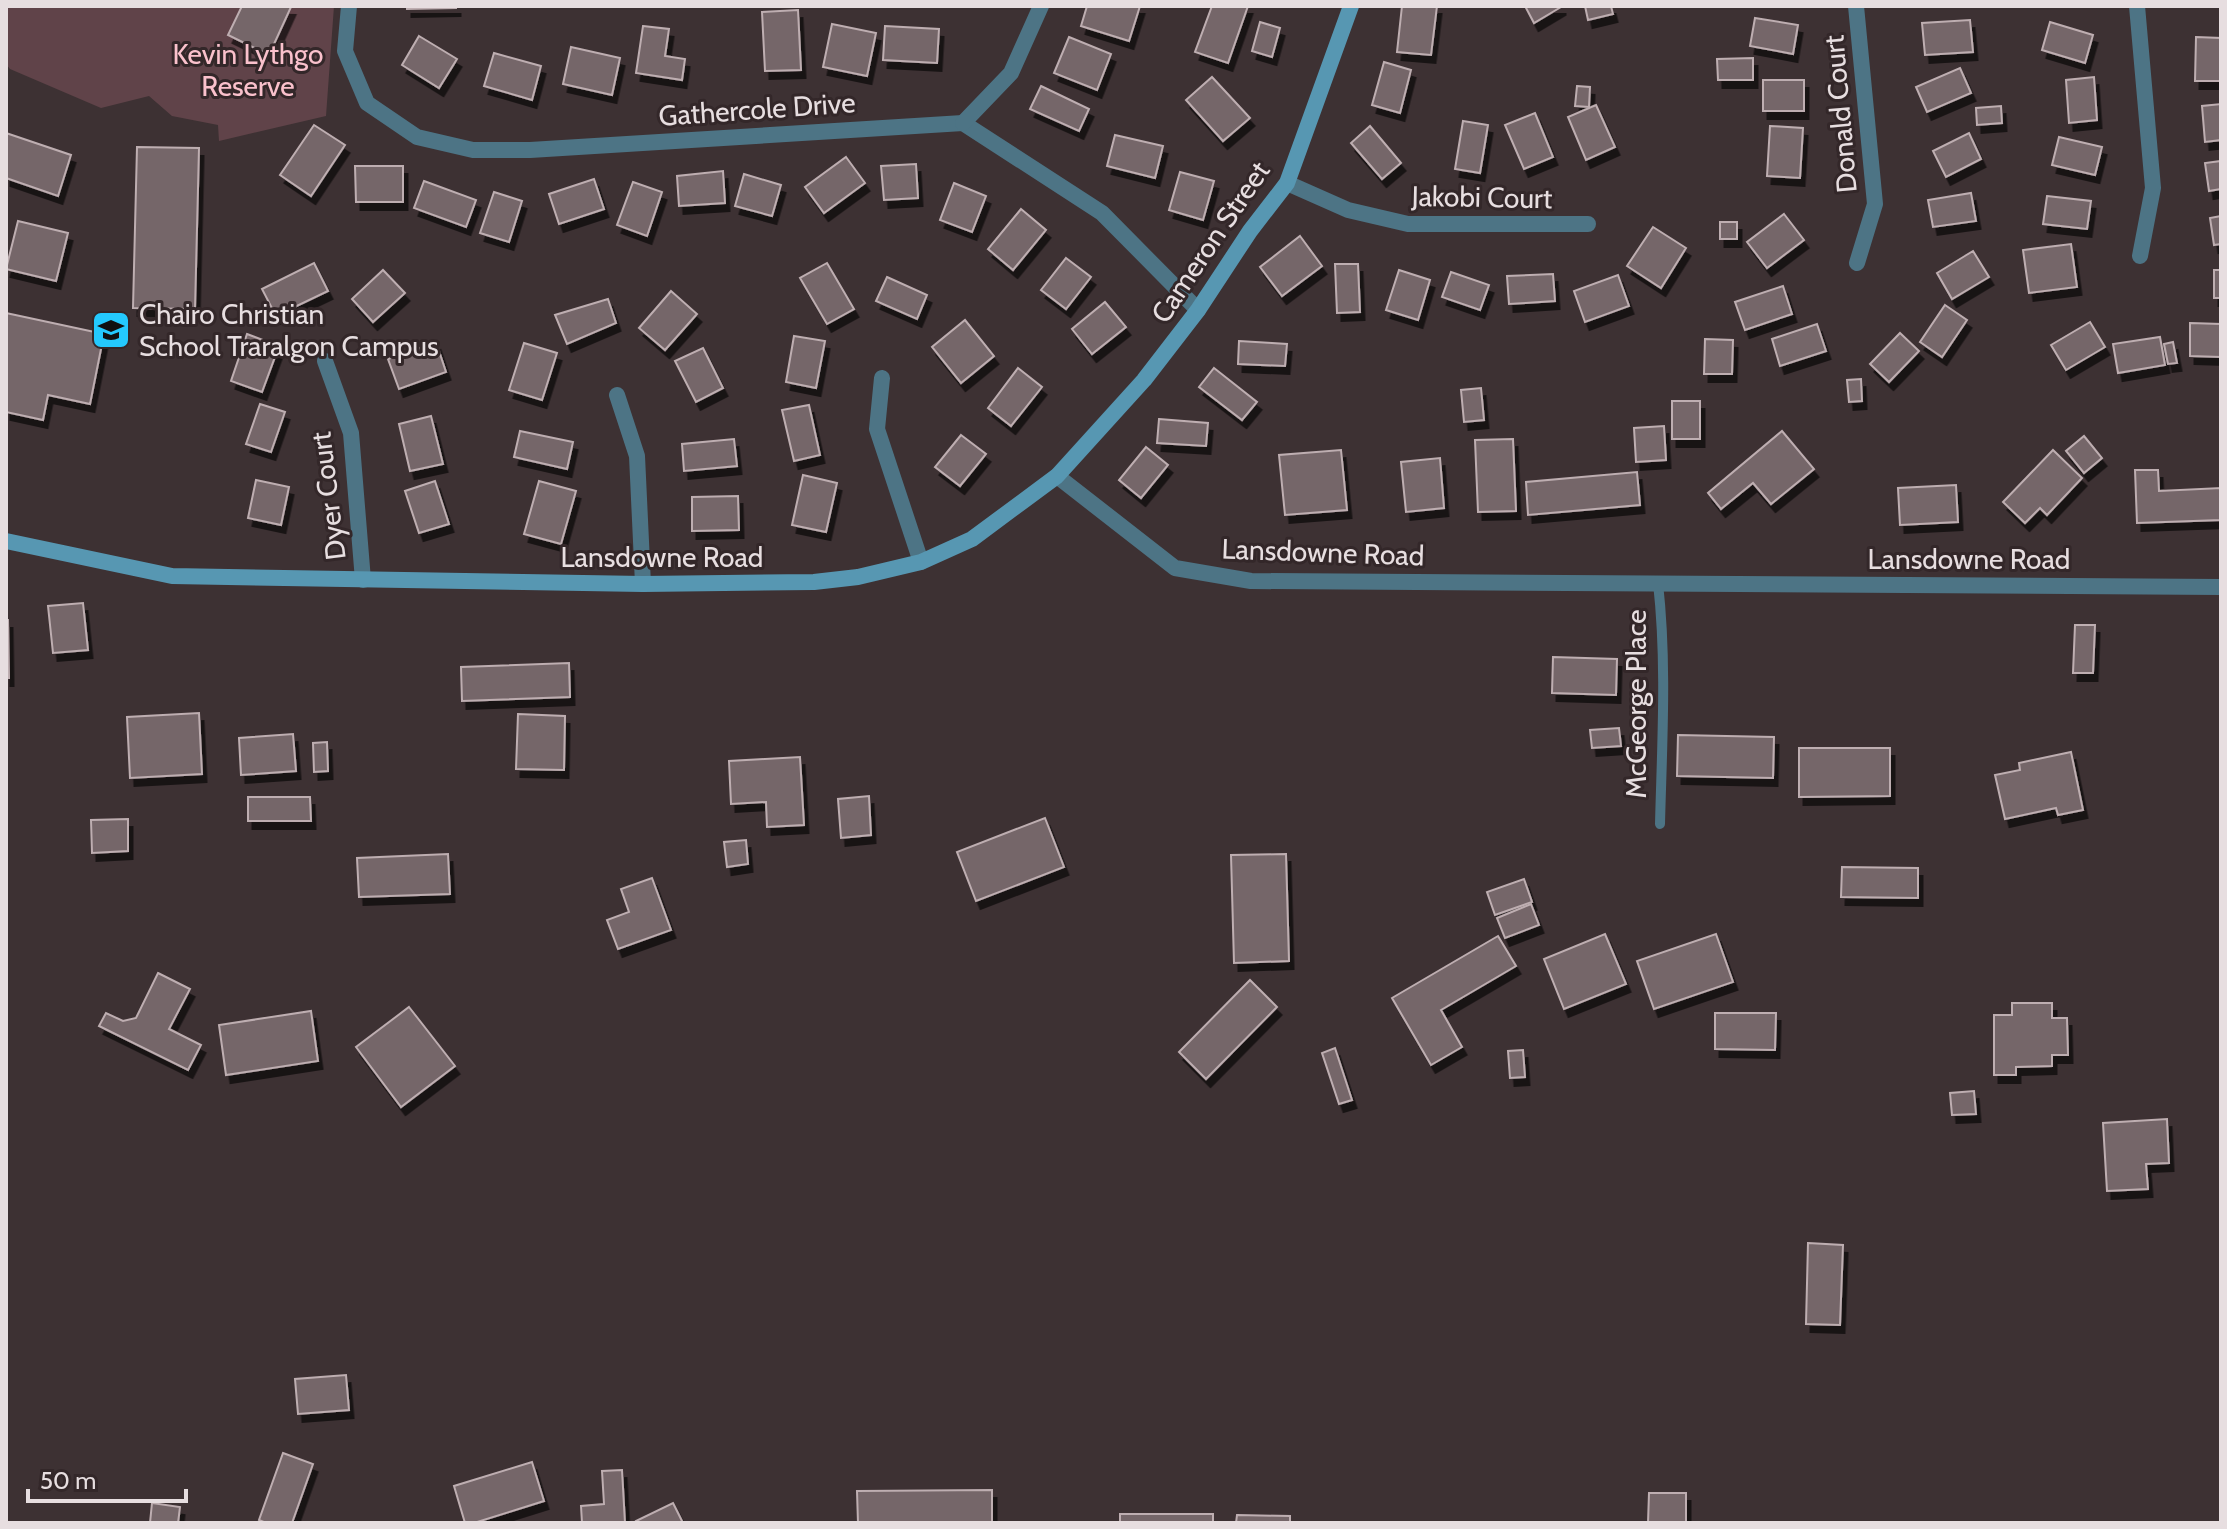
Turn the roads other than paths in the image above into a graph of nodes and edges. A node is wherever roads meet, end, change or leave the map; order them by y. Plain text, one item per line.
1 (349, 6) edge
2 (1041, 6) edge
3 (1351, 6) edge
4 (1856, 6) edge
5 (2137, 6) edge
6 (963, 123) junction
7 (1287, 183) junction
8 (1588, 224) dead end
9 (2140, 256) dead end
10 (1857, 263) dead end
11 (1198, 310) junction
12 (325, 361) dead end
13 (882, 378) dead end
14 (617, 395) dead end
15 (1057, 476) junction
16 (6, 541) edge
17 (921, 562) junction
18 (363, 580) junction
19 (1658, 583) junction
20 (643, 584) junction
21 (2221, 587) edge
22 (1660, 824) dead end

1 - 6 street, Gathercole Drive
2 - 6 street
3 - 7 street, Cameron Street
4 - 10 street, Donald Court
5 - 9 street
6 - 11 street
7 - 8 street, Jakobi Court
7 - 11 street, Cameron Street
11 - 15 street, Cameron Street
12 - 18 street, Dyer Court
13 - 17 street
14 - 20 street
15 - 17 street, Lansdowne Road
15 - 19 street, Lansdowne Road
16 - 18 street, Lansdowne Road
17 - 20 street, Lansdowne Road
18 - 20 street, Lansdowne Road
19 - 21 street, Lansdowne Road
19 - 22 lane, McGeorge Place

